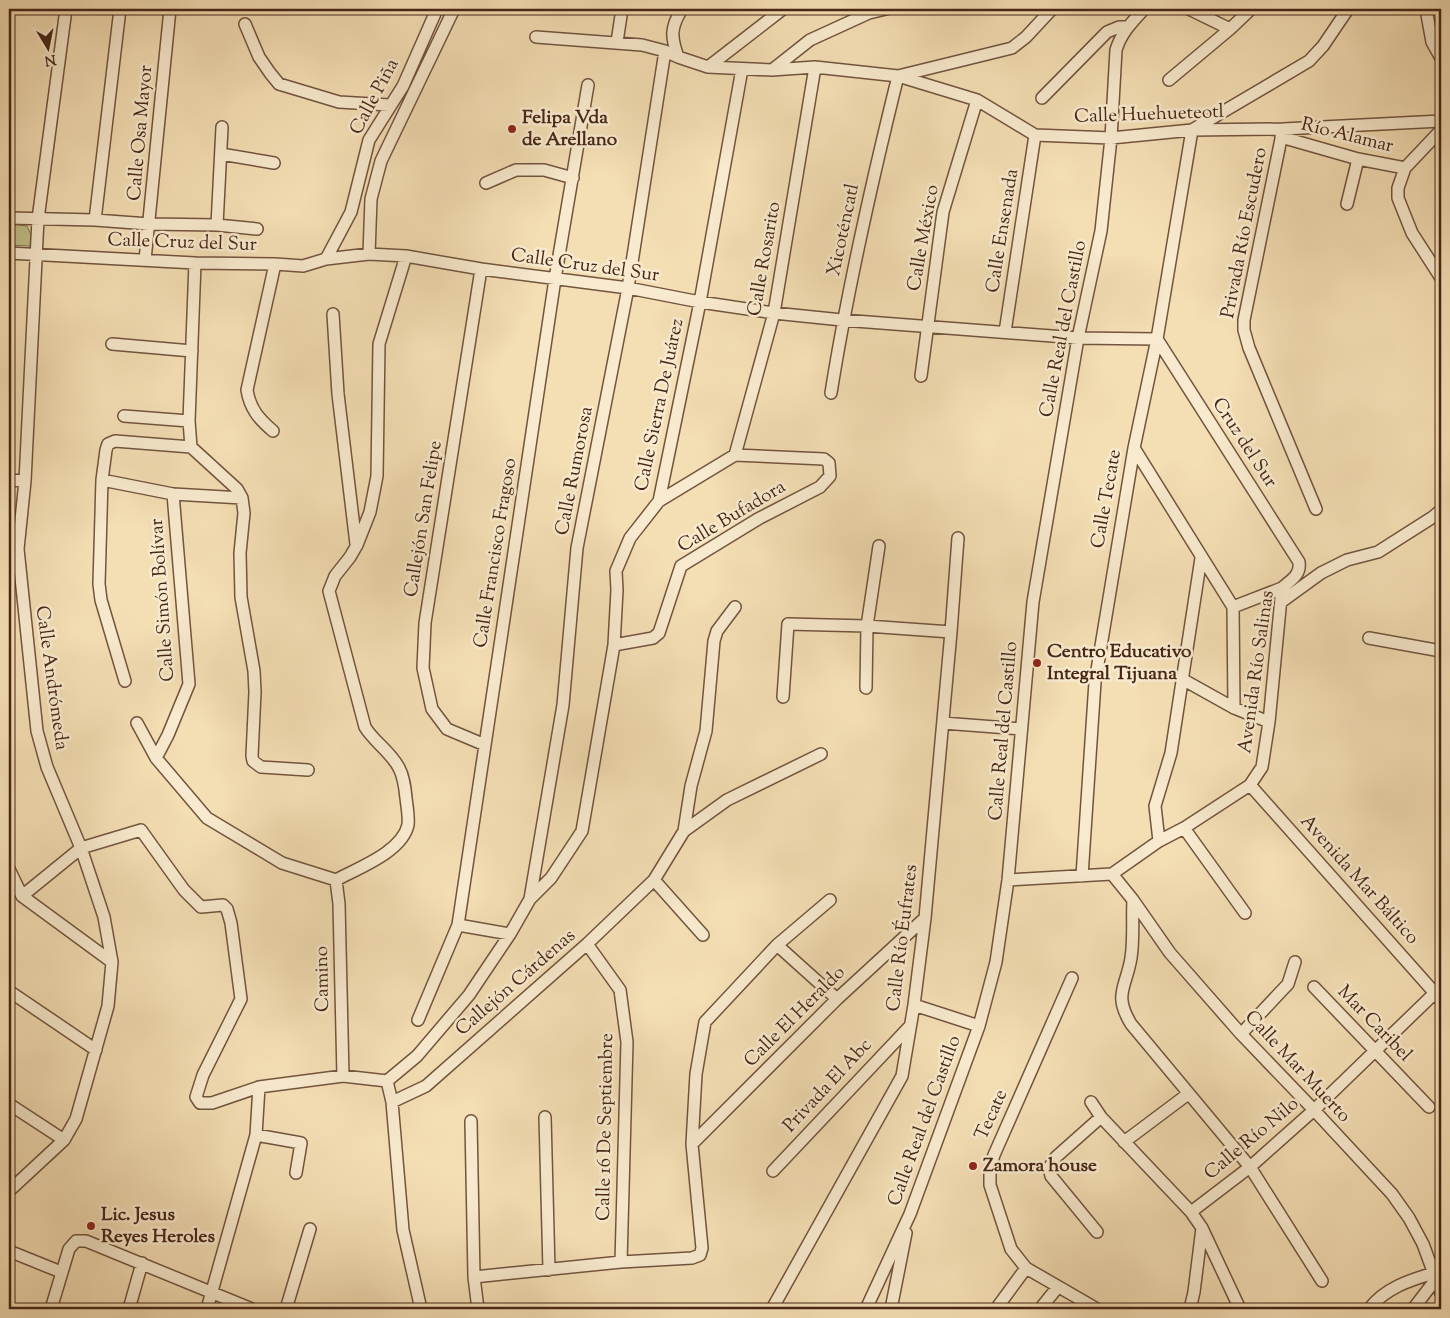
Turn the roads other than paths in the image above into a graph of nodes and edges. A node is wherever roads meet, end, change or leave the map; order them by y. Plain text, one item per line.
1 (66, 9) edge
2 (120, 9) edge
3 (170, 9) edge
4 (437, 9) edge
5 (454, 9) edge
6 (622, 9) edge
7 (682, 9) edge
8 (783, 9) edge
9 (886, 9) edge
10 (1052, 9) edge
11 (1144, 9) edge
12 (1189, 9) edge
13 (1251, 9) edge
14 (1348, 9) edge
15 (1426, 9) edge
16 (245, 24) dead end
17 (1126, 27) junction
18 (1230, 29) junction
19 (536, 37) dead end
20 (617, 42) junction
21 (665, 51) junction
22 (678, 57) junction
23 (1441, 58) edge
24 (708, 67) junction
25 (814, 67) junction
26 (742, 70) junction
27 (772, 70) junction
28 (898, 76) junction
29 (1168, 80) dead end
30 (588, 85) dead end
31 (1042, 98) dead end
32 (977, 100) junction
33 (389, 106) junction
34 (1441, 121) edge
35 (222, 127) dead end
36 (1192, 130) junction
37 (1441, 130) edge
38 (1282, 133) junction
39 (1035, 135) junction
40 (1111, 138) junction
41 (221, 154) junction
42 (365, 157) junction
43 (1358, 159) junction
44 (381, 160) junction
45 (274, 163) dead end
46 (1405, 168) junction
47 (573, 178) junction
48 (486, 183) dead end
49 (1347, 204) dead end
50 (9, 218) edge
51 (38, 219) junction
52 (95, 220) junction
53 (149, 224) junction
54 (217, 225) junction
55 (257, 229) dead end
56 (9, 253) edge
57 (37, 254) junction
58 (369, 254) junction
59 (406, 256) junction
60 (145, 260) junction
61 (326, 260) junction
62 (196, 263) junction
63 (275, 264) junction
64 (481, 269) junction
65 (1441, 278) edge
66 (555, 279) junction
67 (628, 288) junction
68 (700, 302) junction
69 (774, 313) junction
70 (333, 314) dead end
71 (842, 320) junction
72 (927, 325) junction
73 (1005, 332) junction
74 (1078, 338) junction
75 (1156, 339) junction
76 (112, 344) dead end
77 (192, 350) junction
78 (922, 376) dead end
79 (831, 393) dead end
80 (124, 416) dead end
81 (189, 421) junction
82 (273, 432) dead end
83 (191, 447) junction
84 (1134, 448) junction
85 (735, 454) junction
86 (9, 480) edge
87 (102, 480) junction
88 (25, 482) junction
89 (173, 494) junction
90 (242, 498) junction
91 (659, 501) junction
92 (1316, 509) dead end
93 (1441, 510) edge
94 (958, 538) dead end
95 (357, 545) junction
96 (879, 546) dead end
97 (13, 552) edge
98 (1201, 558) junction
99 (1300, 567) joint
100 (1282, 588) junction
101 (1281, 602) junction
102 (735, 607) dead end
103 (1233, 607) junction
104 (867, 626) junction
105 (951, 632) junction
106 (1369, 638) dead end
107 (614, 645) junction
108 (1441, 652) edge
109 (1182, 679) junction
110 (124, 681) dead end
111 (866, 688) dead end
112 (783, 697) dead end
113 (1234, 708) junction
114 (1269, 722) junction
115 (137, 723) dead end
116 (942, 723) junction
117 (1021, 729) junction
118 (485, 745) junction
119 (820, 754) dead end
120 (156, 758) junction
121 (308, 770) dead end
122 (1250, 785) junction
123 (1184, 828) junction
124 (684, 831) junction
125 (1159, 842) junction
126 (81, 848) junction
127 (9, 868) edge
128 (1112, 874) junction
129 (1082, 876) junction
130 (336, 880) junction
131 (654, 880) junction
132 (1008, 880) junction
133 (22, 896) junction
134 (530, 899) junction
135 (830, 900) dead end
136 (1132, 900) junction
137 (1245, 913) dead end
138 (925, 918) junction
139 (458, 925) junction
140 (510, 934) junction
141 (703, 935) dead end
142 (587, 944) junction
143 (777, 946) junction
144 (112, 962) junction
145 (1295, 962) dead end
146 (1072, 978) dead end
147 (1314, 987) dead end
148 (9, 991) edge
149 (1439, 993) edge
150 (837, 999) junction
151 (914, 1004) junction
152 (418, 1020) dead end
153 (910, 1026) junction
154 (979, 1026) junction
155 (1241, 1034) junction
156 (96, 1050) junction
157 (1375, 1052) junction
158 (343, 1076) junction
159 (387, 1081) junction
160 (259, 1088) junction
161 (1188, 1094) junction
162 (392, 1102) junction
163 (1090, 1102) dead end
164 (9, 1104) edge
165 (1430, 1107) dead end
166 (1314, 1110) junction
167 (545, 1117) dead end
168 (1101, 1117) junction
169 (470, 1121) dead end
170 (256, 1135) junction
171 (64, 1140) junction
172 (1124, 1142) junction
173 (692, 1144) junction
174 (1250, 1167) junction
175 (772, 1171) dead end
176 (296, 1173) dead end
177 (9, 1191) edge
178 (1191, 1212) junction
179 (910, 1214) junction
180 (1202, 1228) junction
181 (310, 1229) dead end
182 (1097, 1232) dead end
183 (9, 1252) edge
184 (621, 1262) junction
185 (142, 1263) junction
186 (1026, 1268) junction
187 (549, 1270) junction
188 (61, 1272) junction
189 (1437, 1272) edge
190 (474, 1277) junction
191 (1322, 1281) dead end
192 (1056, 1288) junction
193 (211, 1293) junction
194 (1441, 1293) edge
195 (50, 1309) edge
196 (129, 1309) edge
197 (207, 1309) edge
198 (252, 1309) edge
199 (286, 1309) edge
200 (421, 1309) edge
201 (478, 1309) edge
202 (772, 1309) edge
203 (866, 1309) edge
204 (891, 1309) edge
205 (996, 1309) edge
206 (1040, 1309) edge
207 (1097, 1309) edge
208 (1190, 1309) edge
209 (1240, 1309) edge
210 (1370, 1309) edge
211 (1413, 1309) edge

1 - 51 street, Calle Andrómeda
2 - 52 street
3 - 53 street, Calle Osa Mayor
4 - 33 street, Calle Piña
5 - 44 street, Calle Piña
6 - 20 street
7 - 22 street
8 - 24 street
9 - 27 street
10 - 28 street
11 - 17 street
12 - 18 street
13 - 18 street
14 - 36 street
15 - 23 street
16 - 33 street
17 - 31 street
17 - 40 street, Calle Real del Castillo
18 - 29 street
19 - 20 street, Calle Huehueteotl
20 - 21 street, Calle Huehueteotl
21 - 22 street, Calle Huehueteotl
21 - 67 street, Calle Rumorosa
22 - 24 street, Calle Huehueteotl
24 - 26 street, Calle Huehueteotl
25 - 27 street, Calle Huehueteotl
25 - 28 street, Calle Huehueteotl
25 - 69 street, Calle Rosarito
26 - 27 street, Calle Huehueteotl
26 - 68 street, Calle Sierra De Juárez
28 - 32 street, Calle Huehueteotl
28 - 71 street, Xicoténcatl
30 - 47 street, Calle Francisco Fragoso
32 - 39 street, Calle Huehueteotl
32 - 72 street, Calle México
33 - 42 street, Calle Piña
34 - 38 street, Calle Huehueteotl
35 - 41 street
36 - 38 street, Calle Huehueteotl
36 - 40 street, Calle Huehueteotl
36 - 75 street, Calle Tecate
37 - 46 street
38 - 43 street, Río Alamar
38 - 92 street, Privada Río Escudero
39 - 40 street, Calle Huehueteotl
39 - 73 street, Calle Ensenada
40 - 74 street, Calle Real del Castillo
41 - 45 street
41 - 54 street
42 - 44 street
42 - 61 street, Calle Piña
43 - 46 street, Río Alamar
43 - 49 street
44 - 58 street, Calle Piña
46 - 65 street
47 - 48 street
47 - 66 street, Calle Francisco Fragoso
50 - 51 street, Calle Cruz del Sur
51 - 52 street, Calle Cruz del Sur
51 - 57 street, Calle Andrómeda
52 - 53 street, Calle Cruz del Sur
53 - 54 street, Calle Cruz del Sur
53 - 60 street, Calle Osa Mayor
54 - 55 street, Calle Cruz del Sur
56 - 57 street, Calle Cruz del Sur
57 - 60 street, Calle Cruz del Sur
57 - 88 street, Calle Andrómeda
58 - 59 street, Calle Cruz del Sur
58 - 61 street, Calle Cruz del Sur
59 - 64 street, Calle Cruz del Sur
59 - 95 street
60 - 62 street, Calle Cruz del Sur
61 - 63 street, Calle Cruz del Sur
62 - 63 street, Calle Cruz del Sur
62 - 77 street
63 - 82 street
64 - 66 street, Calle Cruz del Sur
64 - 118 street, Callejón San Felipe
66 - 67 street, Calle Cruz del Sur
66 - 118 street, Calle Francisco Fragoso
67 - 68 street, Calle Cruz del Sur
67 - 134 street, Calle Rumorosa
68 - 69 street, Calle Cruz del Sur
68 - 91 street, Calle Sierra De Juárez
69 - 71 street, Calle Cruz del Sur
69 - 85 street, Calle Rosarito
70 - 95 street
71 - 72 street, Calle Cruz del Sur
71 - 79 street, Xicoténcatl
72 - 73 street, Calle Cruz del Sur
72 - 78 street, Calle México
73 - 74 street, Calle Cruz del Sur
74 - 75 street, Calle Cruz del Sur
74 - 117 street, Calle Real del Castillo
75 - 84 street, Calle Tecate
75 - 99 street, Cruz del Sur
76 - 77 street
77 - 81 street
80 - 81 street
81 - 83 street
83 - 87 street
83 - 90 street
84 - 98 street
84 - 129 street, Calle Tecate
85 - 91 street
85 - 107 street, Calle Bufadora
86 - 88 street
87 - 89 street
87 - 110 street
88 - 97 street, Calle Andrómeda
89 - 90 street
89 - 120 street, Calle Simón Bolívar
90 - 121 street
91 - 107 street, Calle Sierra De Juárez
93 - 101 street
94 - 105 street, Calle Río Éufrates
95 - 130 street
96 - 104 street
97 - 126 street, Calle Andrómeda
98 - 103 street
98 - 109 street
99 - 100 street, Avenida Río Salinas
100 - 101 street, Avenida Río Salinas
100 - 103 street
101 - 114 street, Avenida Río Salinas
102 - 124 street
103 - 113 street
104 - 105 street
104 - 111 street
104 - 112 street
105 - 116 street, Calle Río Éufrates
106 - 108 street
107 - 134 street, Calle Sierra De Juárez
109 - 113 street
109 - 125 street
113 - 114 street
114 - 122 street, Avenida Río Salinas
115 - 120 street
116 - 117 street
116 - 138 street, Calle Río Éufrates
117 - 132 street, Calle Real del Castillo
118 - 139 street, Calle Francisco Fragoso
119 - 124 street, Callejón Cárdenas
120 - 130 street
122 - 123 street, Avenida Río Salinas
122 - 149 street, Avenida Mar Báltico
123 - 125 street, Avenida Río Salinas
123 - 137 street
124 - 131 street, Callejón Cárdenas
125 - 128 street, Avenida Río Salinas
126 - 133 street
126 - 144 street, Calle Andrómeda
126 - 160 street
127 - 133 street
128 - 129 street
128 - 136 street, Calle Mar Muerto
129 - 132 street
130 - 158 street, Camino
131 - 141 street
131 - 142 street, Callejón Cárdenas
132 - 154 street, Calle Real del Castillo
133 - 144 street
134 - 140 street
135 - 143 street
136 - 155 street, Calle Mar Muerto
136 - 161 street
138 - 150 street, Calle El Heraldo
138 - 151 street, Calle Río Éufrates
139 - 140 street
139 - 152 street, Calle Francisco Fragoso
140 - 159 street
142 - 162 street, Callejón Cárdenas
142 - 184 street, Calle 16 De Septiembre
143 - 150 street
143 - 173 street
144 - 156 street, Calle Andrómeda
145 - 155 street
146 - 186 street, Tecate
147 - 157 street, Mar Caribel
148 - 156 street
149 - 157 street, Calle Río Nilo
150 - 173 street, Calle El Heraldo
151 - 153 street, Calle Río Éufrates
151 - 154 street
153 - 175 street, Privada El Abc
153 - 202 street, Calle Río Éufrates
154 - 179 street, Calle Real del Castillo
155 - 166 street, Calle Mar Muerto
156 - 171 street, Calle Andrómeda
157 - 165 street, Mar Caribel
157 - 166 street, Calle Río Nilo
158 - 159 street
158 - 160 street
159 - 162 street
160 - 170 street
161 - 172 street
161 - 174 street
162 - 200 street
163 - 168 street
164 - 171 street
166 - 174 street, Calle Río Nilo
166 - 189 street, Calle Mar Muerto
167 - 187 street
168 - 172 street
168 - 182 street
169 - 190 street
170 - 176 street
170 - 193 street
171 - 177 street, Calle Andrómeda
172 - 178 street
173 - 184 street
174 - 178 street, Calle Río Nilo
174 - 191 street
178 - 180 street
179 - 203 street, Calle Real del Castillo
179 - 204 street
180 - 208 street
180 - 209 street
181 - 199 street
183 - 188 street
184 - 187 street
185 - 188 street
185 - 193 street
185 - 196 street
186 - 192 street, Tecate
186 - 205 street
187 - 190 street
188 - 195 street
189 - 194 street, Calle Mar Muerto
189 - 210 street
189 - 211 street
190 - 201 street
192 - 206 street
192 - 207 street, Tecate
193 - 197 street
193 - 198 street

